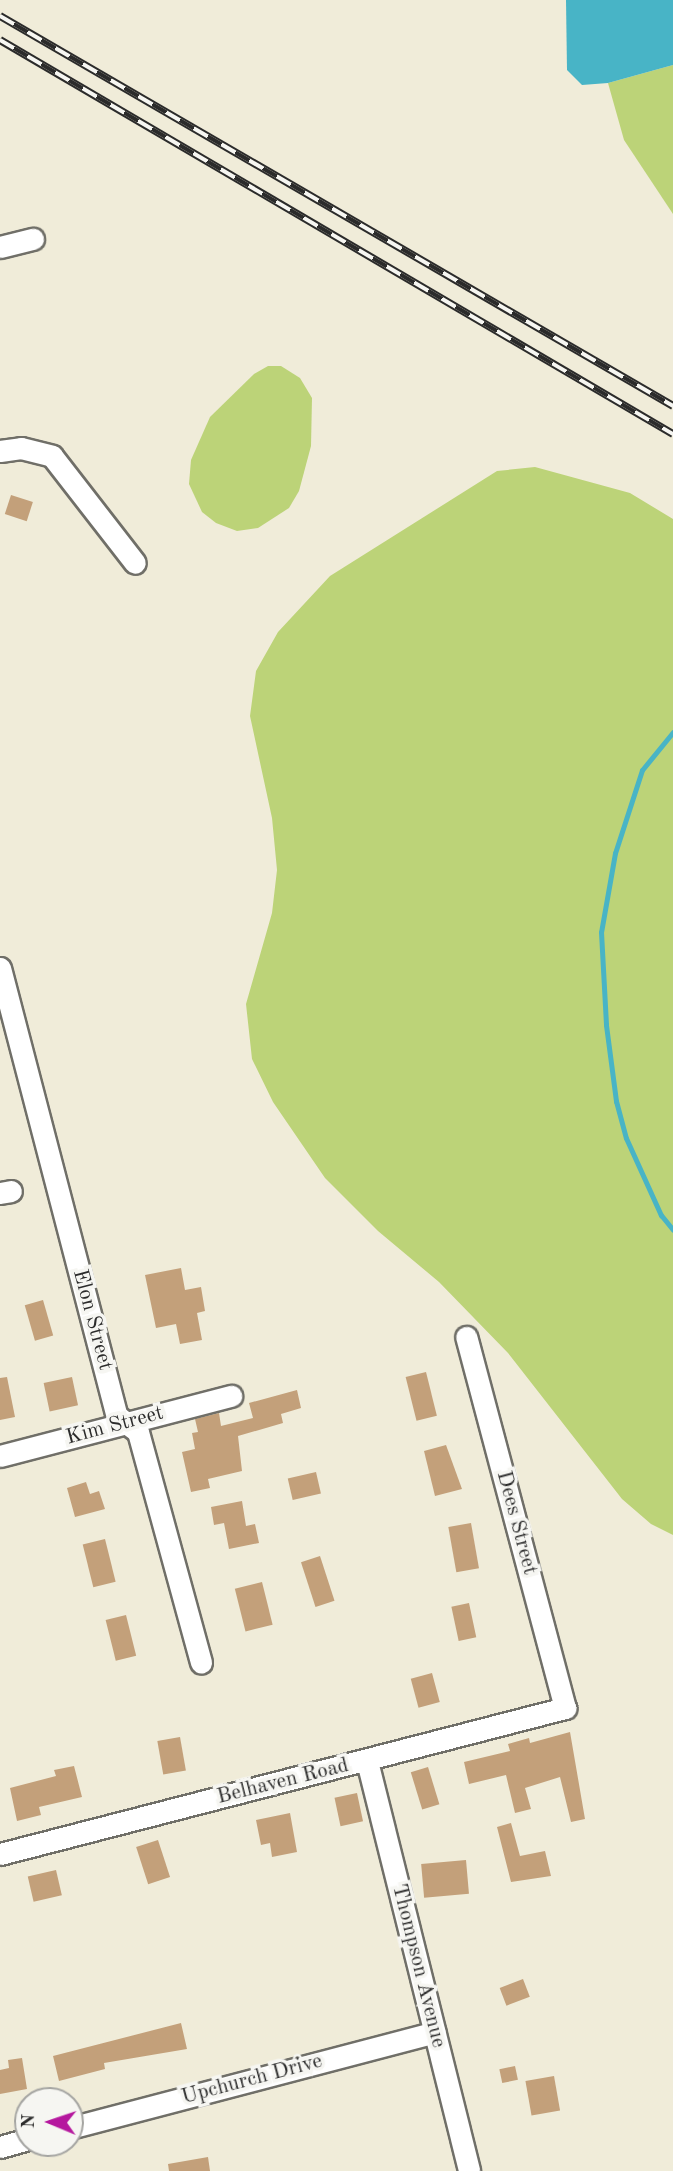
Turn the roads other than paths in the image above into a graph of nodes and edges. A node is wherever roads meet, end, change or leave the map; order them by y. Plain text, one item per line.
1 (33, 239) dead end
2 (0, 247) edge
3 (0, 451) edge
4 (135, 563) dead end
5 (0, 968) edge
6 (466, 1337) dead end
7 (231, 1396) dead end
8 (126, 1423) junction
9 (0, 1456) edge
10 (201, 1663) dead end
11 (565, 1708) joint
12 (367, 1761) junction
13 (0, 1854) edge
14 (435, 2032) junction
15 (84, 2124) edge
16 (469, 2171) edge

1 - 2 street
3 - 4 street
5 - 8 street, Elon Street
6 - 11 street, Dees Street
7 - 8 street, Kim Street
8 - 9 street, Kim Street
8 - 10 street, Elon Street
11 - 12 street, Belhaven Road
12 - 13 street, Belhaven Road
12 - 14 street, Thompson Avenue
14 - 15 street, Upchurch Drive
14 - 16 street, Thompson Avenue

